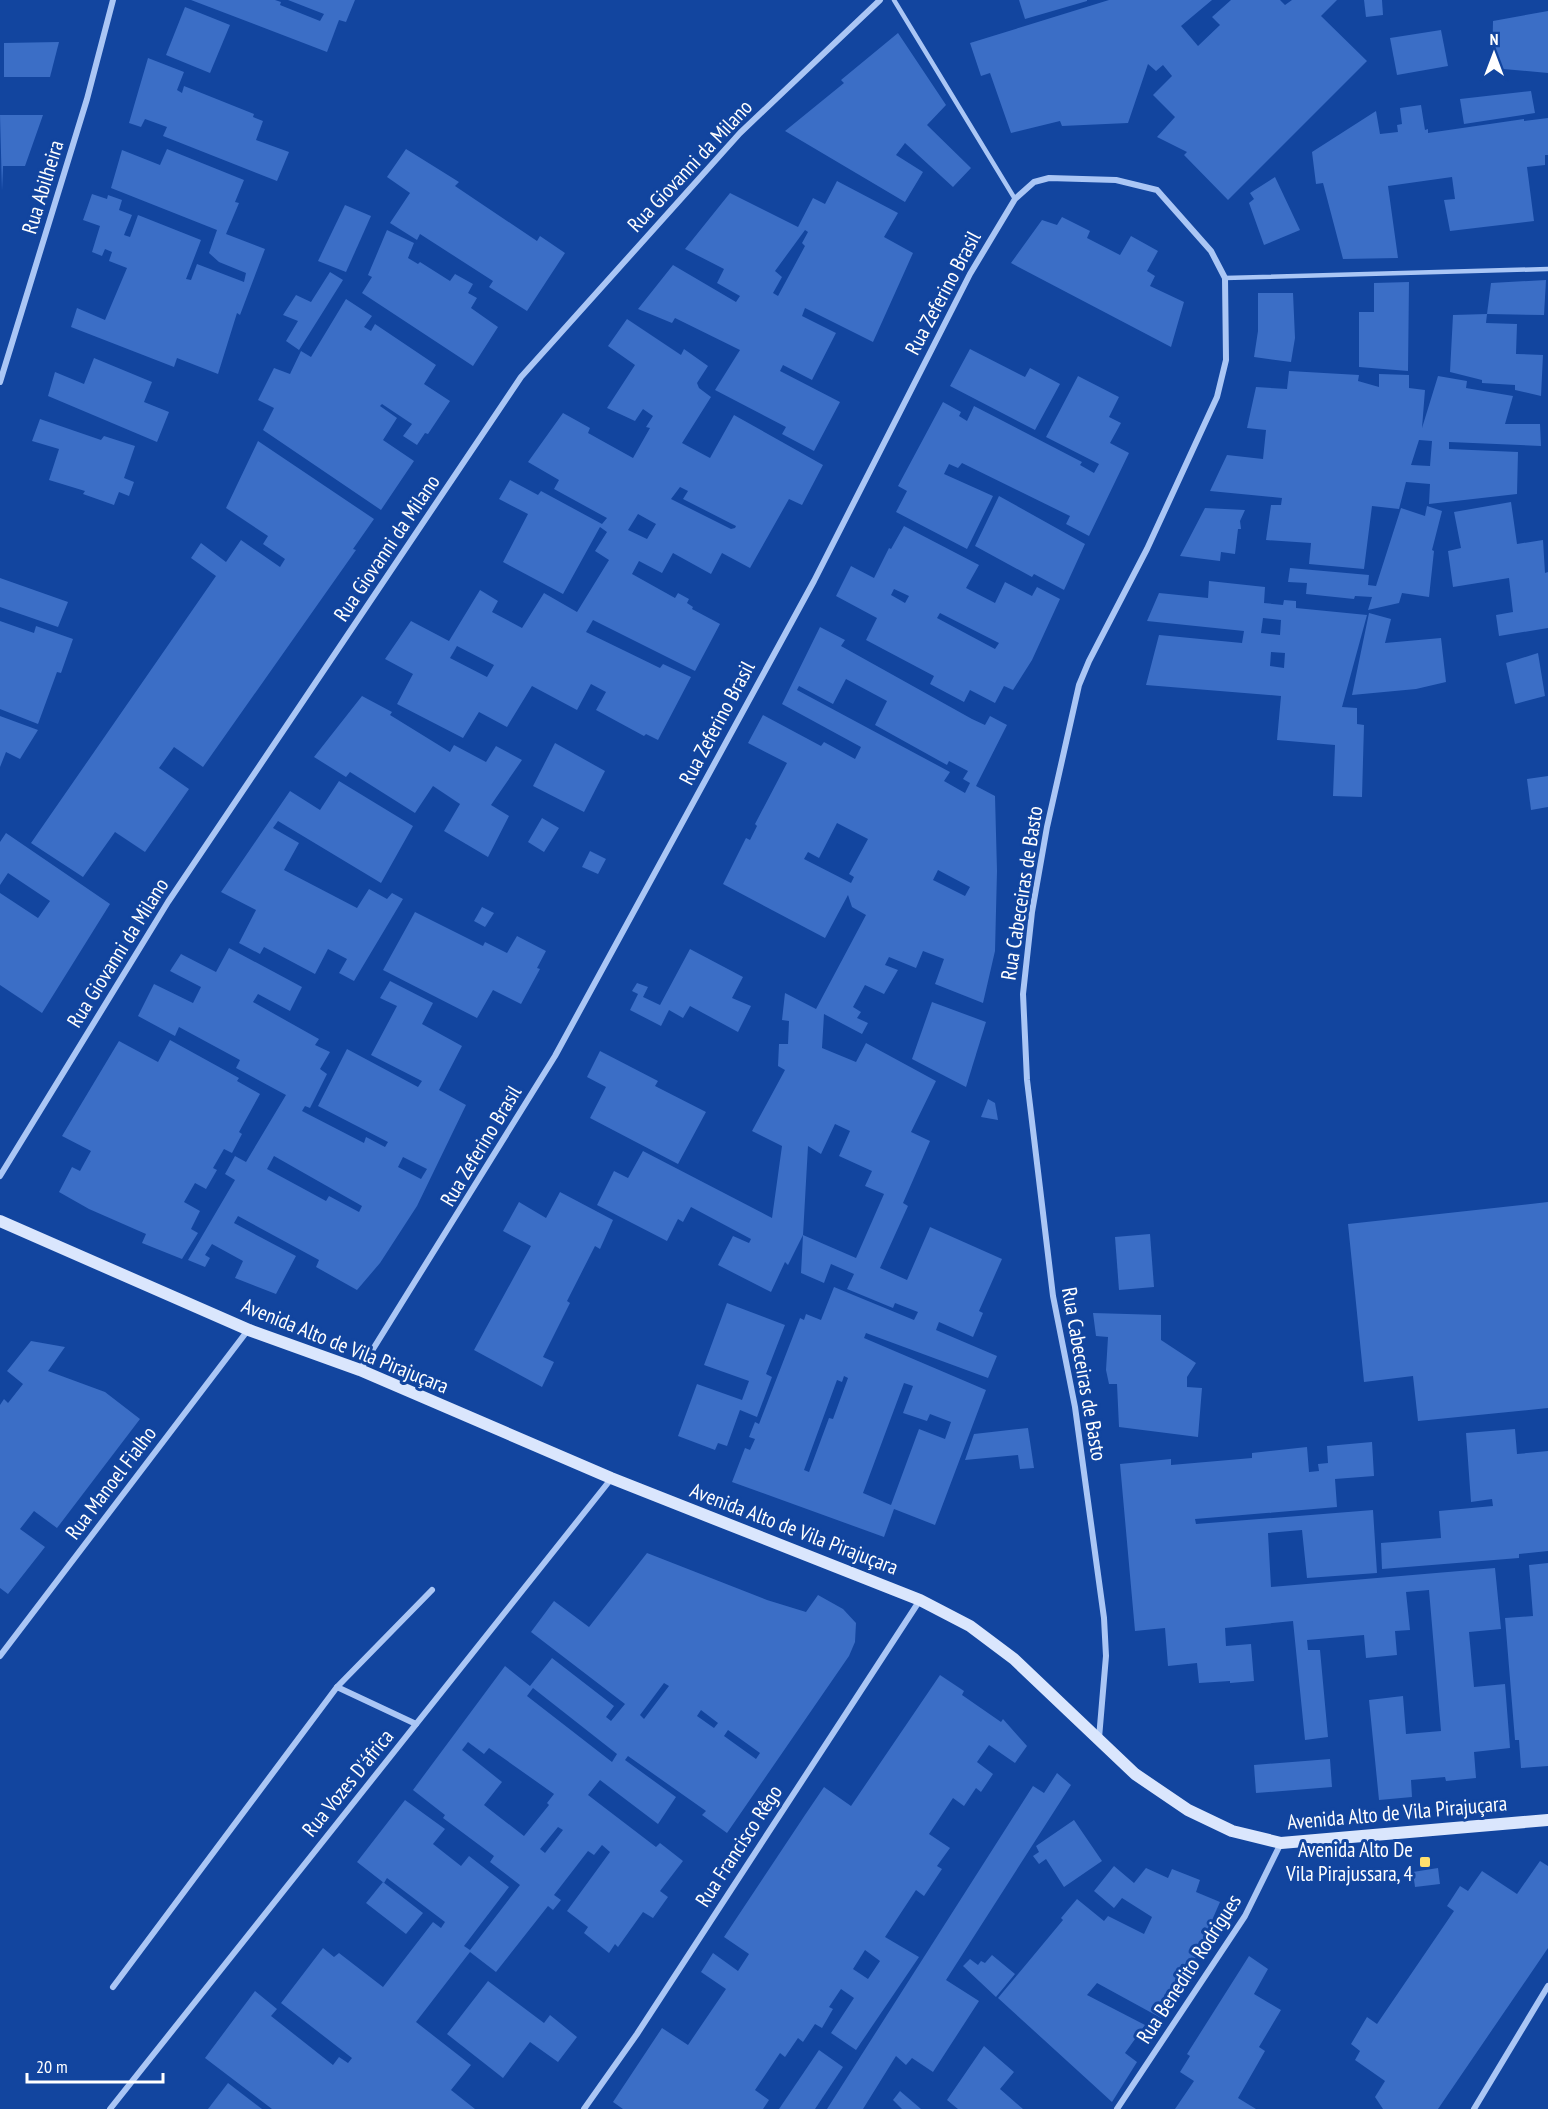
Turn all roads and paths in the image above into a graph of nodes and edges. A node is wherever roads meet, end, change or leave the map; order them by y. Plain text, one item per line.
1 (113, 0) edge
2 (880, 0) edge
3 (894, 0) edge
4 (1145, 186) joint
5 (1015, 199) junction
6 (1548, 269) edge
7 (1225, 278) junction
8 (0, 382) edge
9 (0, 1176) edge
10 (0, 1221) edge
11 (249, 1330) junction
12 (360, 1370) junction
13 (611, 1478) junction
14 (432, 1590) dead end
15 (920, 1599) junction
16 (0, 1656) edge
17 (337, 1687) junction
18 (416, 1724) junction
19 (1099, 1738) junction
20 (1548, 1820) edge
21 (1281, 1843) junction
22 (1548, 1986) edge
23 (113, 1987) dead end
24 (110, 2109) edge
25 (584, 2109) edge
26 (1117, 2109) edge
27 (1474, 2109) edge

1 - 8 street, Rua Abilheira
2 - 9 street, Rua Giovanni da Milano
3 - 5 lane
4 - 5 street, Rua Zeferino Brasil
4 - 7 street, Rua Cabeceiras de Basto
5 - 12 street, Rua Zeferino Brasil
6 - 7 lane
7 - 19 street, Rua Cabeceiras de Basto
10 - 11 main road, Avenida Alto de Vila Pirajuçara
11 - 12 main road, Avenida Alto de Vila Pirajuçara
11 - 16 street, Rua Manoel Fialho
12 - 13 main road, Avenida Alto de Vila Pirajuçara
13 - 15 main road, Avenida Alto de Vila Pirajuçara
13 - 18 street, Rua Vozes D'áfrica
14 - 17 street
15 - 19 main road, Avenida Alto de Vila Pirajuçara
15 - 25 street, Rua Francisco Rêgo
17 - 18 street
17 - 23 street
18 - 24 street, Rua Vozes D'áfrica
19 - 21 main road, Avenida Alto de Vila Pirajuçara
20 - 21 main road, Avenida Alto de Vila Pirajuçara
21 - 26 street, Rua Benedito Rodrigues
22 - 27 street

